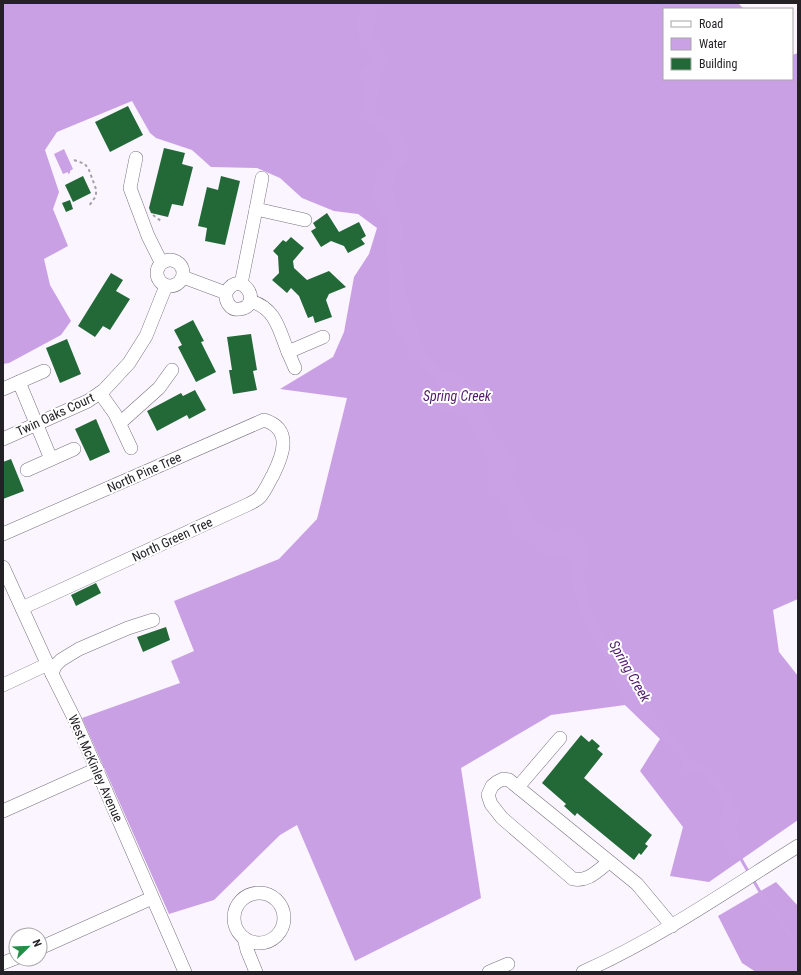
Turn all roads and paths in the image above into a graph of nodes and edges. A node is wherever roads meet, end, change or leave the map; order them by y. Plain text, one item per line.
1 (136, 158) dead end
2 (74, 160) dead end
3 (262, 178) dead end
4 (89, 206) dead end
5 (256, 209) junction
6 (305, 220) dead end
7 (161, 262) junction
8 (183, 277) junction
9 (241, 284) junction
10 (166, 286) junction
11 (226, 293) junction
12 (250, 301) junction
13 (323, 337) dead end
14 (288, 352) junction
15 (295, 368) dead end
16 (172, 370) dead end
17 (44, 371) dead end
18 (19, 382) junction
19 (3, 389) edge
20 (100, 393) junction
21 (120, 423) junction
22 (36, 424) junction
23 (281, 434) joint
24 (3, 439) edge
25 (131, 448) dead end
26 (74, 449) dead end
27 (51, 459) junction
28 (27, 470) dead end
29 (3, 534) edge
30 (3, 567) edge
31 (22, 608) junction
32 (153, 620) dead end
33 (50, 669) junction
34 (3, 685) edge
35 (560, 738) dead end
36 (97, 770) junction
37 (518, 787) junction
38 (3, 811) edge
39 (798, 846) edge
40 (609, 862) junction
41 (152, 898) junction
42 (672, 926) junction
43 (244, 938) dead end
44 (48, 944) edge
45 (508, 964) dead end
46 (599, 969) edge
47 (185, 972) edge
48 (256, 972) edge
49 (489, 972) edge
50 (583, 972) edge

1 - 7 street
2 - 4 path
3 - 5 street
5 - 6 street
5 - 9 street
7 - 8 street
7 - 10 street
8 - 10 street
8 - 11 street
9 - 11 street
9 - 12 street
10 - 20 street, Twin Oaks Court
11 - 12 street
12 - 14 street
13 - 14 street
14 - 15 street
16 - 21 street
17 - 18 street
18 - 19 street
18 - 22 street
20 - 21 street
20 - 22 street, Twin Oaks Court
21 - 25 street
22 - 24 street, Twin Oaks Court
22 - 27 street
23 - 29 street, North Pine Tree
23 - 31 street, North Green Tree
26 - 27 street
27 - 28 street
30 - 31 street, West McKinley Avenue
31 - 33 street, West McKinley Avenue
32 - 33 street
33 - 34 street
33 - 36 street, West McKinley Avenue
35 - 37 street
36 - 38 street
36 - 41 street, West McKinley Avenue
37 - 40 street
37 - 40 street
39 - 42 street
40 - 42 street
41 - 44 street
41 - 47 street, West McKinley Avenue
42 - 46 street
43 - 48 street
45 - 49 street
46 - 50 street

